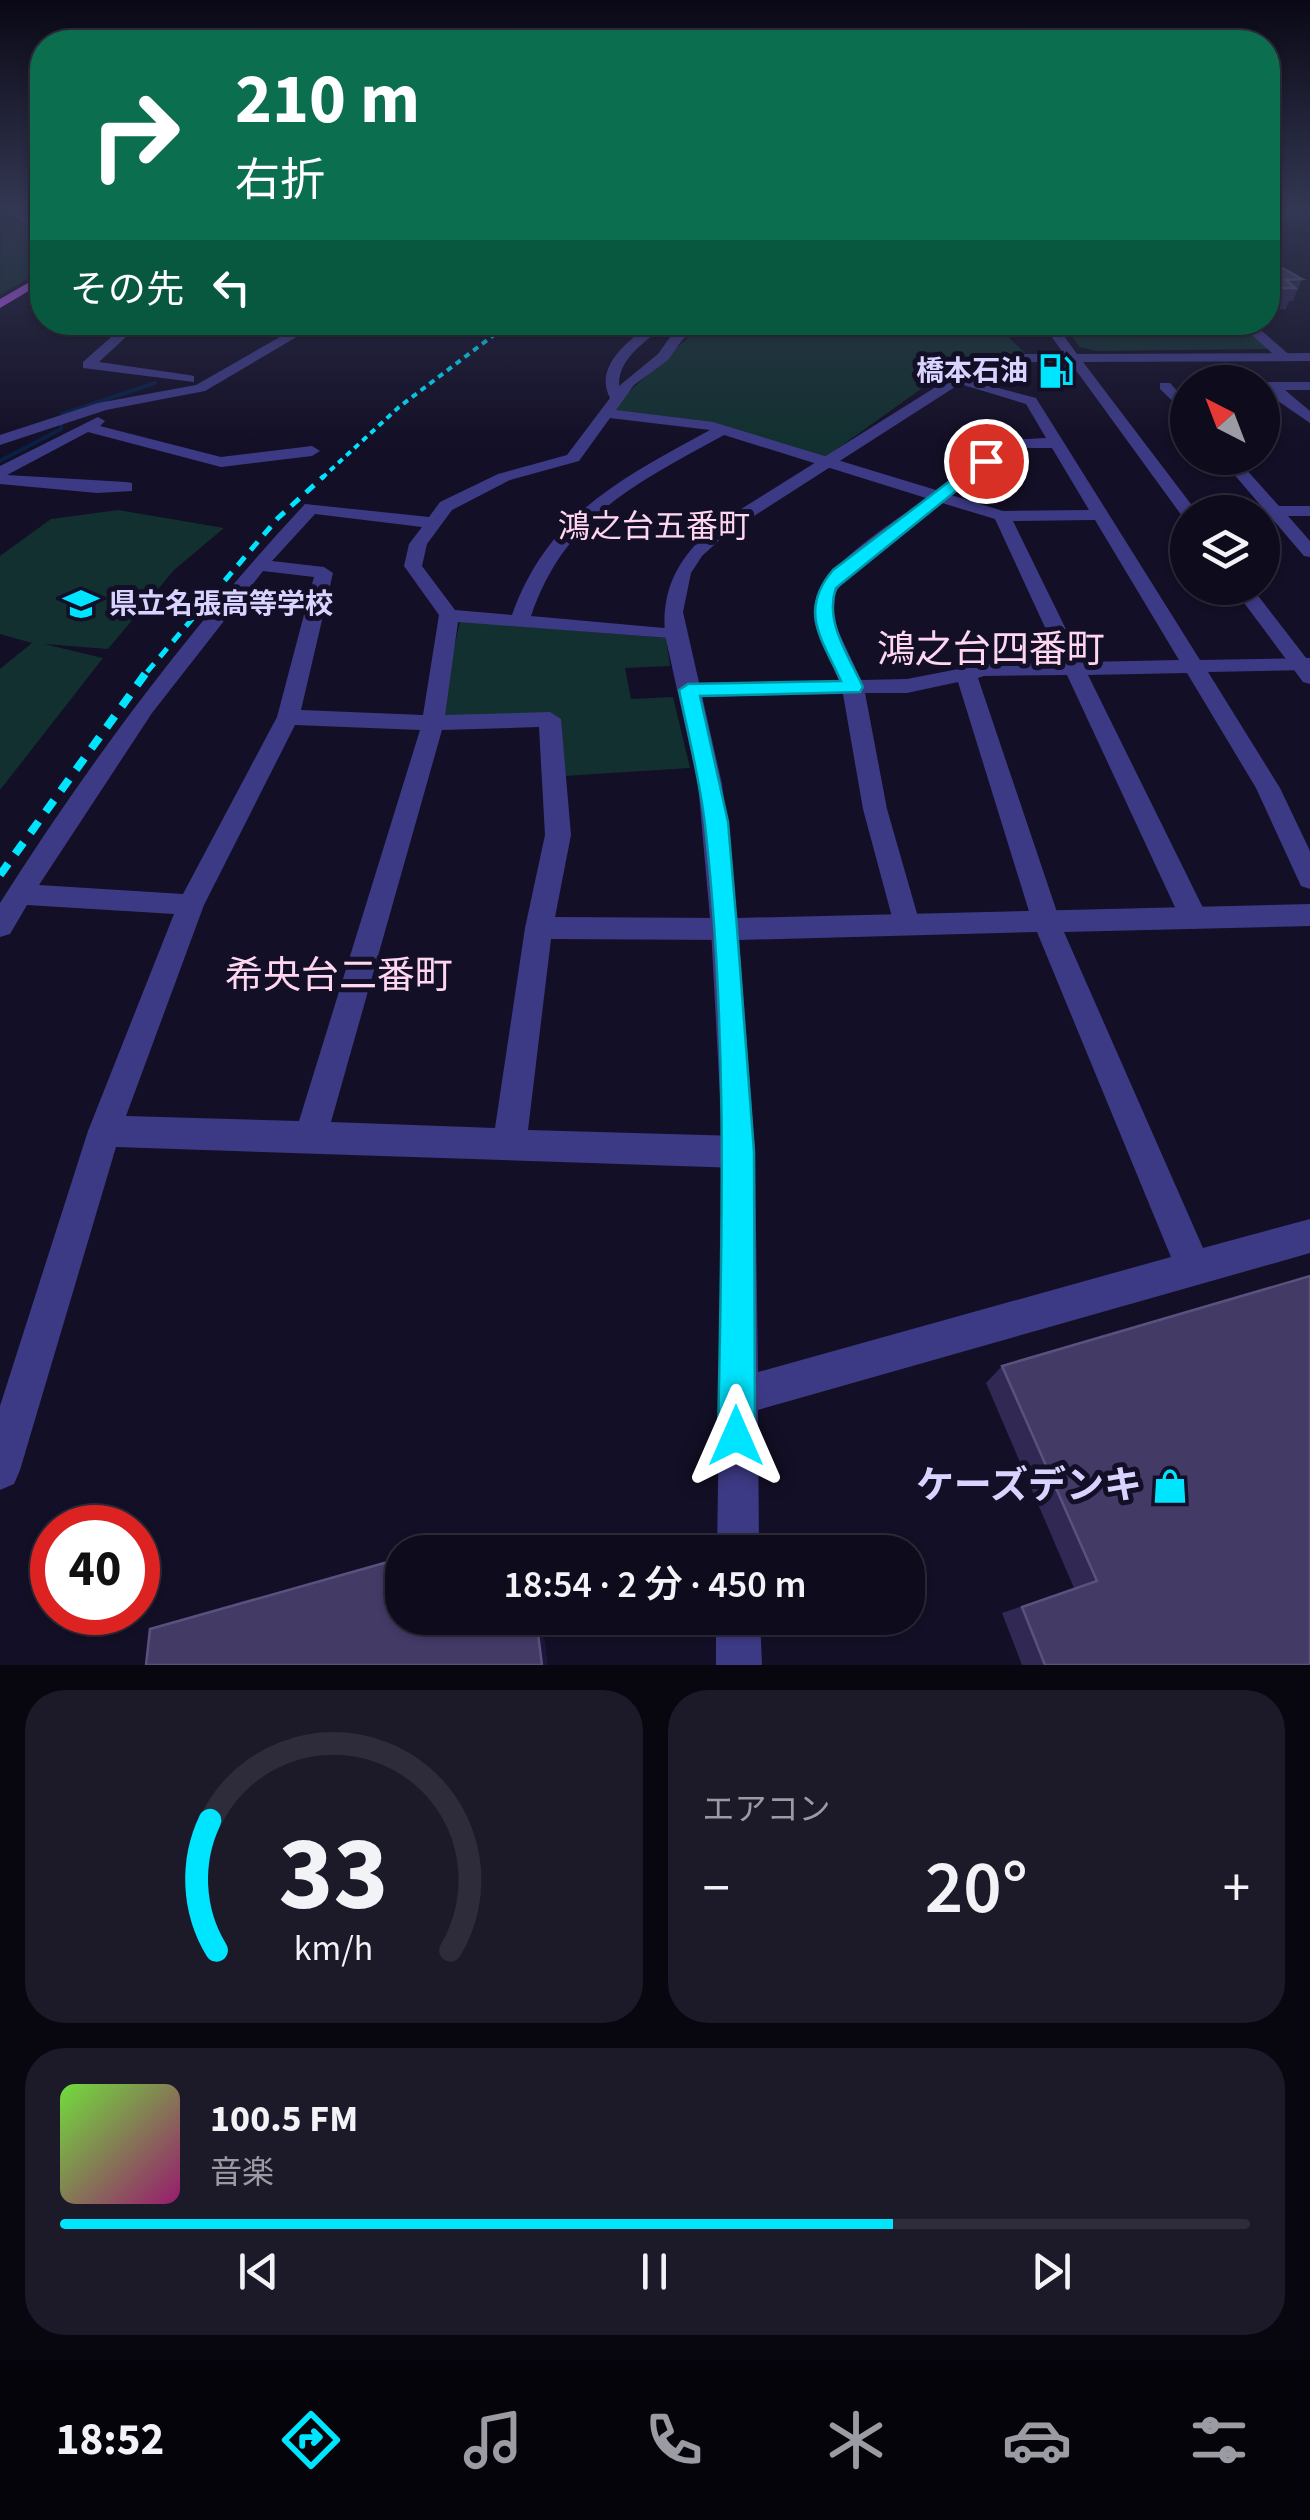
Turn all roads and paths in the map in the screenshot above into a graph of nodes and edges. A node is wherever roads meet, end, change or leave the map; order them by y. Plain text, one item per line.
1 (26, 288) edge
2 (0, 304) edge
3 (121, 335) edge
4 (277, 335) edge
5 (294, 335) edge
6 (645, 335) edge
7 (680, 335) edge
8 (1056, 335) edge
9 (1259, 335) edge
10 (1310, 357) edge
11 (1073, 358) junction
12 (1286, 358) junction
13 (955, 378) junction
14 (190, 379) junction
15 (1280, 386) edge
16 (1310, 386) edge
17 (1280, 395) edge
18 (141, 400) junction
19 (612, 406) junction
20 (1310, 419) edge
21 (86, 427) junction
22 (722, 430) junction
23 (0, 440) edge
24 (1057, 443) junction
25 (312, 452) dead end
26 (828, 461) junction
27 (0, 472) edge
28 (1243, 475) edge
29 (0, 479) edge
30 (126, 487) dead end
31 (1175, 495) edge
32 (1260, 495) edge
33 (939, 497) junction
34 (1310, 511) edge
35 (1280, 512) edge
36 (1101, 515) junction
37 (1002, 516) junction
38 (1280, 518) edge
39 (432, 522) junction
40 (1310, 552) edge
41 (258, 565) junction
42 (1257, 605) edge
43 (450, 615) junction
44 (520, 621) junction
45 (675, 635) junction
46 (1196, 666) junction
47 (1307, 668) edge
48 (1074, 669) junction
49 (966, 673) junction
50 (853, 687) junction
51 (688, 690) junction
52 (288, 717) junction
53 (433, 723) junction
54 (1310, 879) edge
55 (19, 894) junction
56 (191, 905) junction
57 (1310, 914) edge
58 (1194, 918) junction
59 (1046, 921) junction
60 (906, 924) junction
61 (0, 926) edge
62 (539, 928) junction
63 (725, 928) junction
64 (104, 1132) junction
65 (311, 1135) junction
66 (508, 1147) junction
67 (739, 1152) junction
68 (1310, 1236) edge
69 (1194, 1269) junction
70 (736, 1397) junction
71 (0, 1470) edge
72 (738, 1535) edge
73 (738, 1635) edge
74 (738, 1665) edge

1 - 2 main road
3 - 14 street
4 - 14 street
5 - 18 street
6 - 19 street
7 - 19 street
8 - 11 street
9 - 12 street
10 - 12 street
11 - 12 street
11 - 13 street
11 - 31 street
13 - 24 street
13 - 26 street
14 - 18 street
15 - 16 street
17 - 20 street
18 - 21 street
18 - 23 street
19 - 22 street
19 - 39 street
21 - 25 street
21 - 27 street
22 - 26 street
22 - 44 street
24 - 33 street
24 - 36 street
26 - 33 street
26 - 45 street
28 - 32 street
29 - 30 street
33 - 37 street
33 - 50 street
34 - 35 street
36 - 37 street
36 - 46 street
37 - 48 street
38 - 40 street
39 - 41 street
39 - 43 street
41 - 52 street
41 - 55 street
42 - 47 street
43 - 44 street
43 - 53 street
44 - 45 street
45 - 51 street
46 - 47 street
46 - 48 street
46 - 54 street
48 - 49 street
48 - 58 street
49 - 50 street
49 - 59 street
50 - 51 street
50 - 60 street
51 - 63 street
52 - 53 street
52 - 56 street
53 - 62 street
53 - 65 street
55 - 56 street
55 - 61 street
56 - 64 street
57 - 58 street
58 - 59 street
59 - 60 street
59 - 69 street
60 - 63 street
62 - 63 street
62 - 66 street
63 - 67 street
64 - 65 street
64 - 71 street
65 - 66 street
66 - 67 street
67 - 70 street
68 - 69 street
69 - 70 street
70 - 72 street
73 - 74 street

